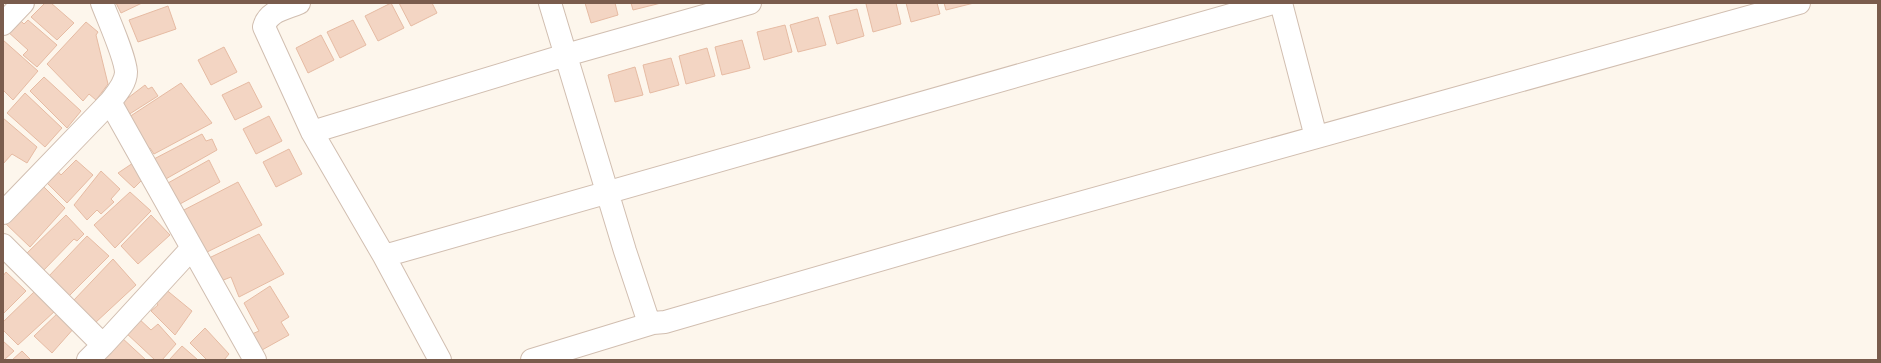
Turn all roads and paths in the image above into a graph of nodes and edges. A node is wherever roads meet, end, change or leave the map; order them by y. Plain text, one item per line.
1 (23, 3) edge
2 (102, 3) edge
3 (299, 3) edge
4 (550, 3) edge
5 (750, 3) edge
6 (1273, 3) edge
7 (1280, 3) edge
8 (1799, 3) edge
9 (3, 24) edge
10 (566, 55) junction
11 (110, 102) junction
12 (312, 132) junction
13 (1316, 137) junction
14 (608, 192) junction
15 (3, 213) edge
16 (3, 245) edge
17 (192, 248) junction
18 (384, 256) junction
19 (653, 323) junction
20 (95, 353) edge
21 (249, 357) edge
22 (440, 360) edge
23 (532, 360) edge

1 - 9 street
2 - 11 street
3 - 12 street
4 - 10 street
5 - 10 street
6 - 14 street
7 - 13 street
8 - 13 street
10 - 12 street
10 - 14 street
11 - 15 street
11 - 17 street
12 - 18 street
13 - 19 street
14 - 18 street
14 - 19 street
16 - 20 street
17 - 20 street
17 - 21 street
18 - 22 street
19 - 23 street

